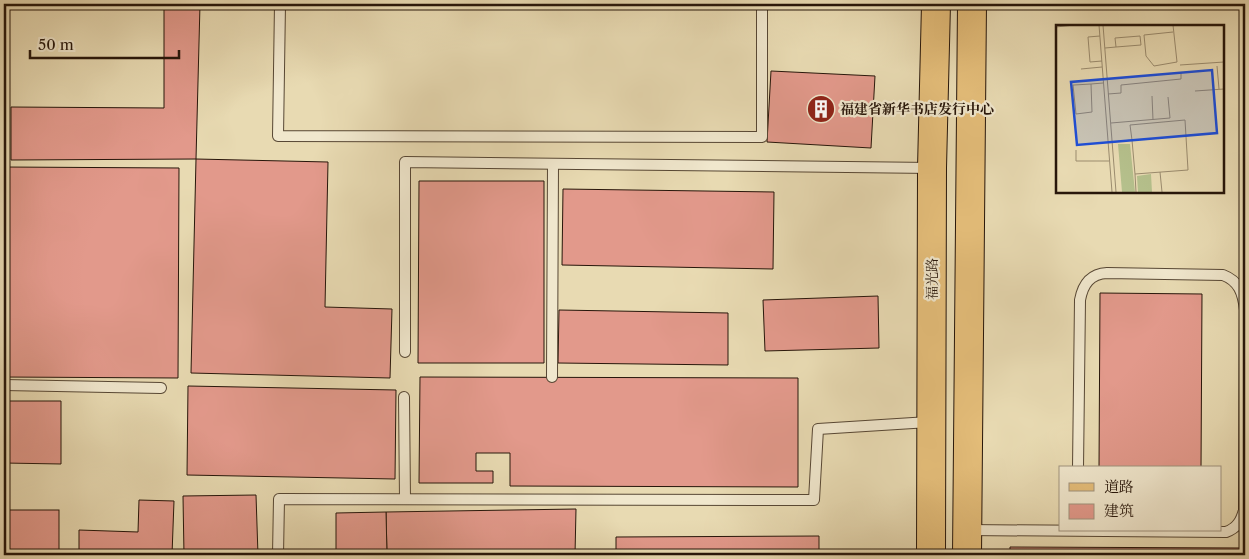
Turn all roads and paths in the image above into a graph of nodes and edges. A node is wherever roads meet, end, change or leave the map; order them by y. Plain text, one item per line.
1 (280, 4) edge
2 (762, 4) edge
3 (936, 4) edge
4 (972, 4) edge
5 (554, 164) junction
6 (932, 168) junction
7 (405, 352) dead end
8 (552, 377) dead end
9 (4, 385) edge
10 (161, 388) dead end
11 (404, 397) dead end
12 (933, 422) junction
13 (1078, 466) edge
14 (405, 499) junction
15 (1068, 532) edge
16 (1222, 532) edge
17 (967, 543) edge
18 (278, 555) edge
19 (931, 555) edge

1 - 2 lane
3 - 6 main road, 福光路
4 - 17 main road
5 - 6 lane
5 - 7 lane
5 - 8 lane
6 - 12 main road, 福光路
9 - 10 lane
11 - 14 lane
12 - 14 lane
12 - 19 main road, 福光路
13 - 16 lane
14 - 18 lane
15 - 17 lane

